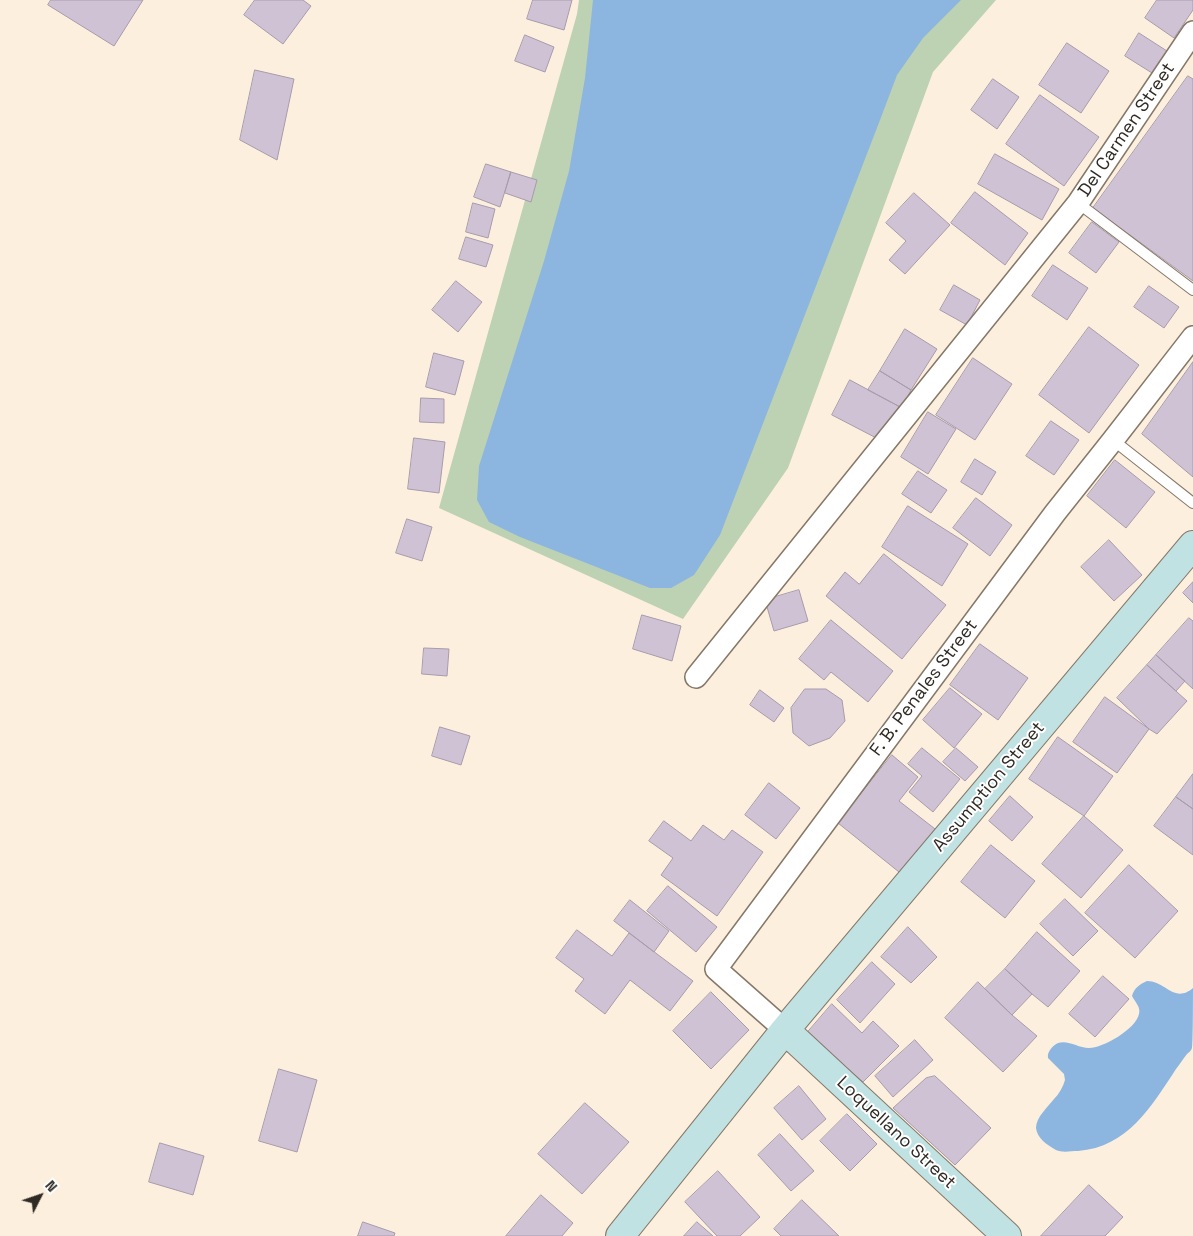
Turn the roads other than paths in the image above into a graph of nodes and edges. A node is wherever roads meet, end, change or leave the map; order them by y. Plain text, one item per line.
1 (1193, 32) edge
2 (1078, 202) junction
3 (1193, 290) edge
4 (1193, 336) edge
5 (1113, 440) junction
6 (1193, 503) edge
7 (1193, 545) edge
8 (696, 677) dead end
9 (785, 1030) junction
10 (620, 1236) edge
11 (1008, 1236) edge

1 - 2 street, Del Carmen Street
2 - 3 lane
2 - 8 street, Del Carmen Street
4 - 5 street, F. B. Penales Street
5 - 6 lane
5 - 9 street, F. B. Penales Street
7 - 9 main road, Assumption Street
9 - 10 main road, Assumption Street
9 - 11 main road, Loquellano Street

